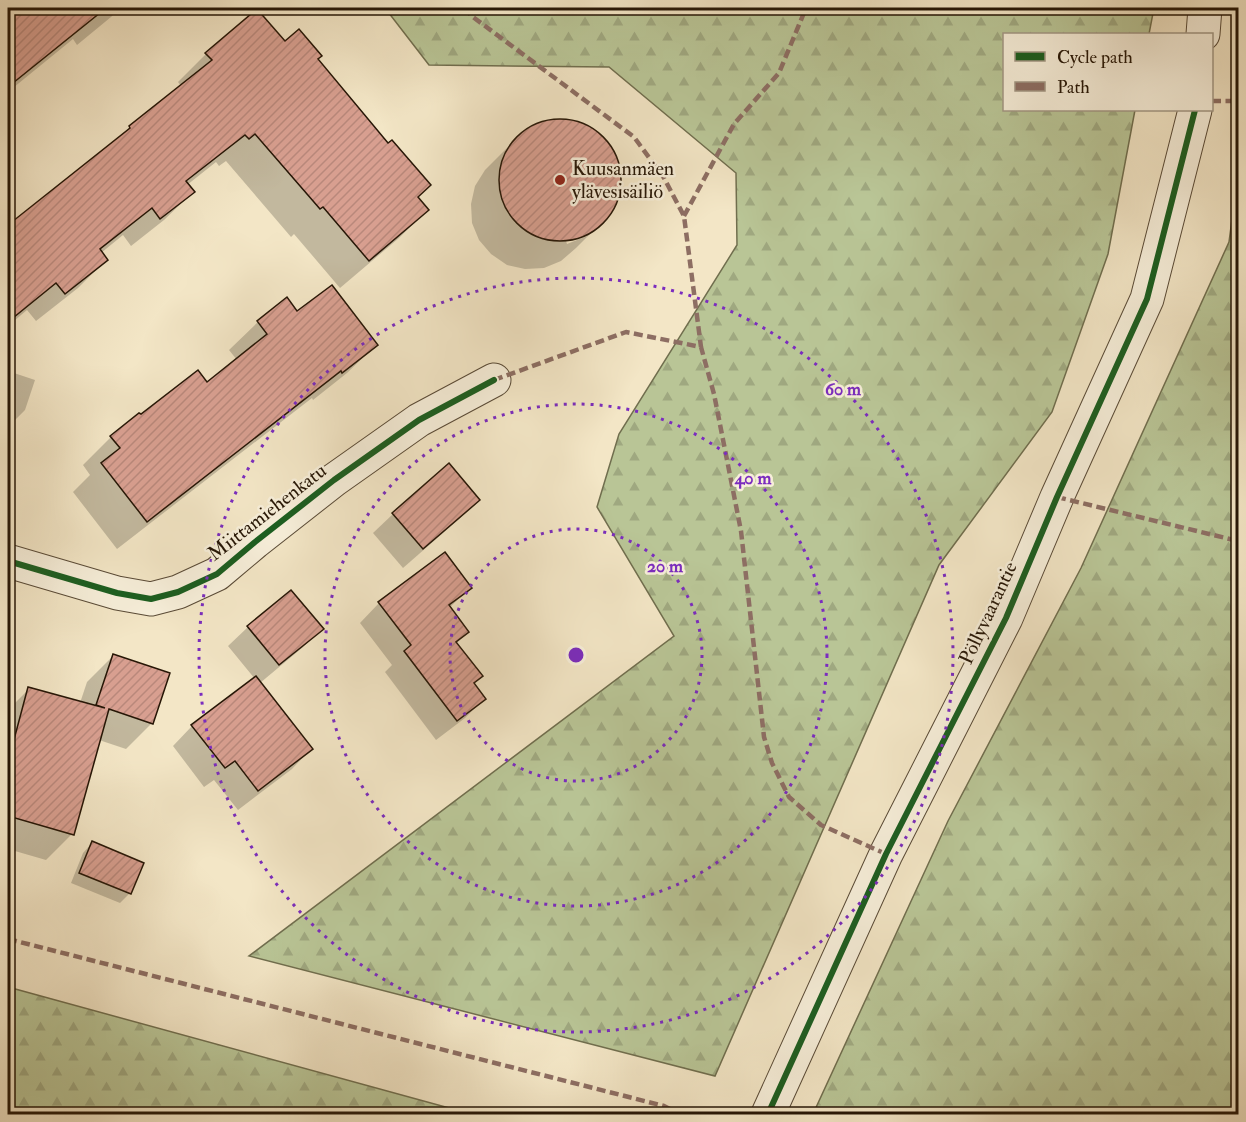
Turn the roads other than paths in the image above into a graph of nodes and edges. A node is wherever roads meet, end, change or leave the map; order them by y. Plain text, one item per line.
1 (1205, 8) edge
2 (1203, 33) edge
3 (1195, 111) edge
4 (494, 380) dead end
5 (8, 561) edge
6 (768, 1114) edge

1 - 2 street
3 - 6 street, Pöllyvaarantie
4 - 5 street, Miittamiehenkatu

